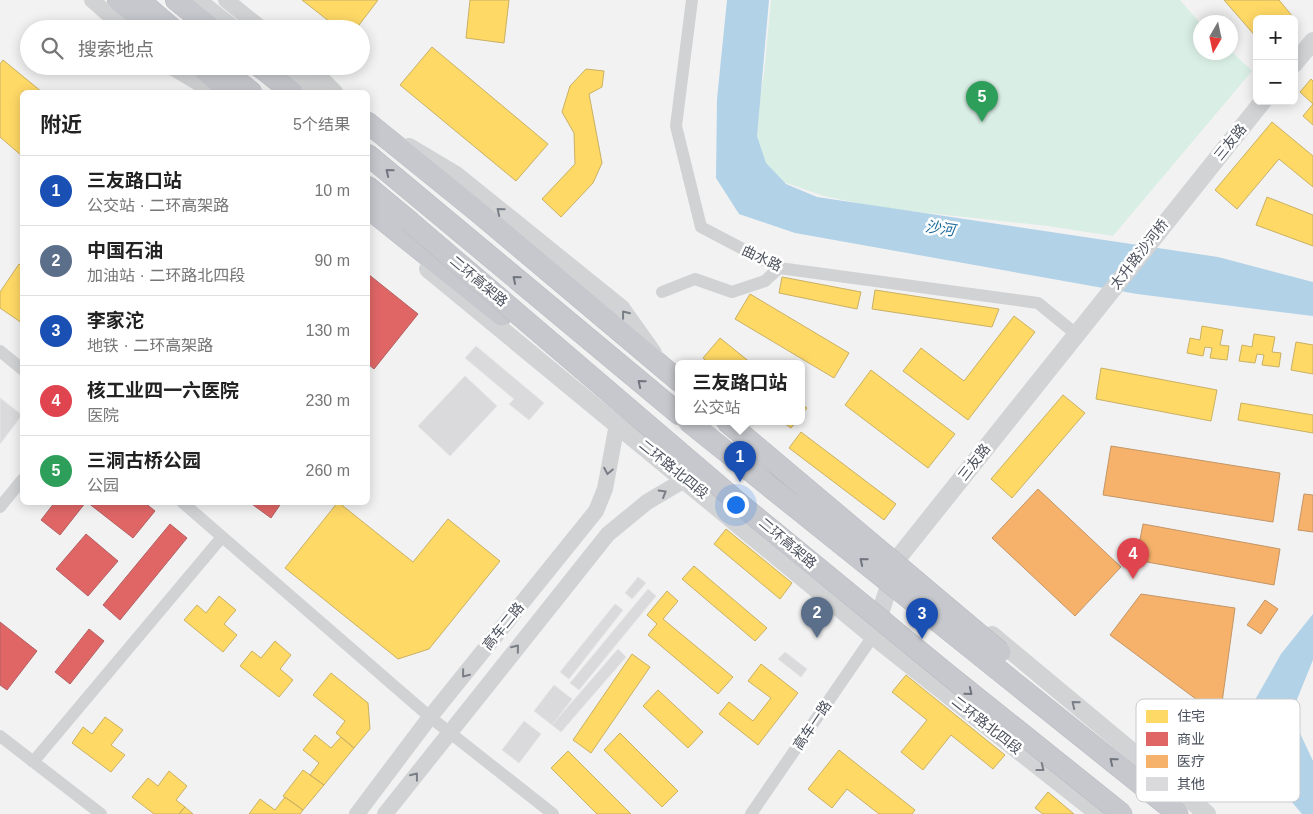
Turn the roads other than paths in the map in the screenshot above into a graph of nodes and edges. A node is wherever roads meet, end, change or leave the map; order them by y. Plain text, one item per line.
1 (92, 0) edge
2 (106, 0) edge
3 (118, 0) edge
4 (138, 0) edge
5 (176, 0) edge
6 (197, 0) edge
7 (226, 0) edge
8 (692, 0) edge
9 (115, 20) edge
10 (137, 20) edge
11 (140, 20) edge
12 (162, 20) edge
13 (201, 20) edge
14 (223, 20) edge
15 (251, 20) edge
16 (1313, 41) edge
17 (1297, 60) edge
18 (185, 75) edge
19 (198, 75) edge
20 (210, 75) edge
21 (230, 75) edge
22 (270, 75) edge
23 (294, 75) edge
24 (318, 75) edge
25 (211, 90) edge
26 (216, 90) edge
27 (227, 90) edge
28 (249, 90) edge
29 (289, 90) edge
30 (316, 90) edge
31 (333, 90) edge
32 (1260, 105) edge
33 (370, 123) edge
34 (370, 124) edge
35 (370, 157) edge
36 (370, 189) edge
37 (1178, 205) joint
38 (370, 210) edge
39 (370, 217) edge
40 (779, 268) junction
41 (662, 292) dead end
42 (1101, 302) joint
43 (1076, 334) junction
44 (0, 351) edge
45 (20, 367) edge
46 (675, 375) edge
47 (675, 376) edge
48 (675, 411) edge
49 (618, 424) junction
50 (693, 425) edge
51 (731, 425) edge
52 (737, 425) edge
53 (686, 479) junction
54 (20, 483) edge
55 (185, 505) edge
56 (0, 508) edge
57 (222, 537) junction
58 (898, 558) junction
59 (873, 636) junction
60 (947, 674) junction
61 (1054, 713) junction
62 (430, 717) junction
63 (450, 731) junction
64 (0, 736) edge
65 (1136, 755) edge
66 (33, 762) junction
67 (1136, 780) edge
68 (1163, 802) edge
69 (1193, 802) edge
70 (102, 814) edge
71 (357, 814) edge
72 (385, 814) edge
73 (553, 814) edge
74 (751, 814) edge
75 (1099, 814) edge
76 (1122, 814) edge
77 (1178, 814) edge
78 (1207, 814) edge

1 - 9 street
2 - 10 main road
3 - 11 highway
4 - 12 highway
5 - 13 highway
6 - 14 main road
7 - 15 street
8 - 40 street, 曲水路
16 - 17 main road
18 - 25 street
19 - 26 main road
20 - 27 highway
21 - 28 highway
22 - 29 highway
23 - 30 main road
24 - 31 street
32 - 37 main road, 三友路
46 -> 33 main road
34 - 47 highway
48 -> 35 highway, 二环高架路
36 - 60 highway, 二环高架路, bridge
37 - 42 main road, 太升路沙河桥
38 - 60 highway, bridge
39 - 49 main road, 二环路北四段
40 - 41 street
40 - 43 street, 曲水路
42 - 43 main road, 三友路
43 - 58 main road, 三友路
44 - 45 street
49 - 53 main road, 二环路北四段
49 -> 62 street, 高车二路
61 -> 50 highway, bridge
51 - 61 highway, bridge
52 - 58 main road
53 - 59 main road, 二环路北四段
63 -> 53 street, 高车二路
54 - 56 street
55 - 57 street
57 - 62 street
57 - 66 street
58 - 59 main road, 三友路
65 -> 58 main road
59 - 74 street, 高车一路
59 -> 75 main road, 二环路北四段
60 -> 76 highway, 二环高架路, bridge
67 -> 61 highway, bridge
62 - 63 street
62 - 71 street, 高车二路
72 -> 63 street, 高车二路
63 - 73 street
64 - 66 street
66 - 70 street
77 -> 68 highway, bridge
78 -> 69 main road

